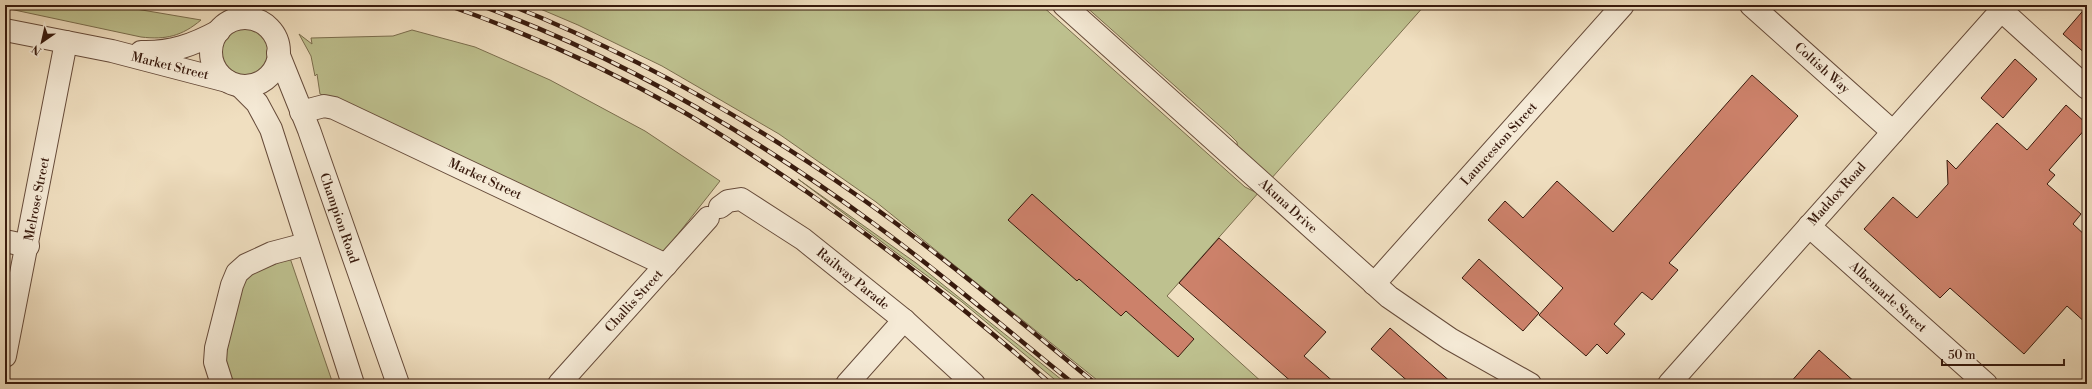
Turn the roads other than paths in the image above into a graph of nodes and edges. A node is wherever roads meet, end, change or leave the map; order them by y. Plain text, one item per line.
1 (1064, 5) edge
2 (1623, 5) edge
3 (1751, 5) edge
4 (2004, 8) edge
5 (5, 30) edge
6 (219, 31) junction
7 (66, 42) junction
8 (112, 51) junction
9 (278, 53) junction
10 (234, 83) junction
11 (2087, 88) edge
12 (301, 112) junction
13 (1893, 132) junction
14 (714, 212) joint
15 (1809, 226) junction
16 (5, 241) edge
17 (306, 244) junction
18 (28, 246) junction
19 (666, 265) junction
20 (1374, 284) junction
21 (904, 320) junction
22 (5, 356) edge
23 (222, 384) edge
24 (353, 384) edge
25 (398, 384) edge
26 (559, 384) edge
27 (847, 384) edge
28 (974, 384) edge
29 (1530, 384) edge
30 (1669, 384) edge
31 (1986, 384) edge

1 - 20 street, Akuna Drive
2 - 20 street, Launceston Street
3 - 13 street, Coltish Way
4 - 11 street
4 - 13 street, Maddox Road
5 - 7 street, Market Street
6 - 8 street, Market Street
6 - 9 street
6 - 10 street
7 - 8 street, Market Street
7 - 18 street, Melrose Street
8 - 10 street, Market Street
9 - 10 street
9 - 12 street, Champion Road
10 - 17 street
12 - 19 street, Market Street
12 - 25 street, Champion Road
13 - 15 street, Maddox Road
14 - 19 street, Challis Street
14 - 21 street, Railway Parade
15 - 30 street, Maddox Road
15 - 31 street, Albemarle Street
16 - 18 street
17 - 23 street
17 - 24 street
18 - 22 street, Melrose Street
19 - 26 street, Challis Street
20 - 29 street, Akuna Drive
21 - 27 street
21 - 28 street, Railway Parade

